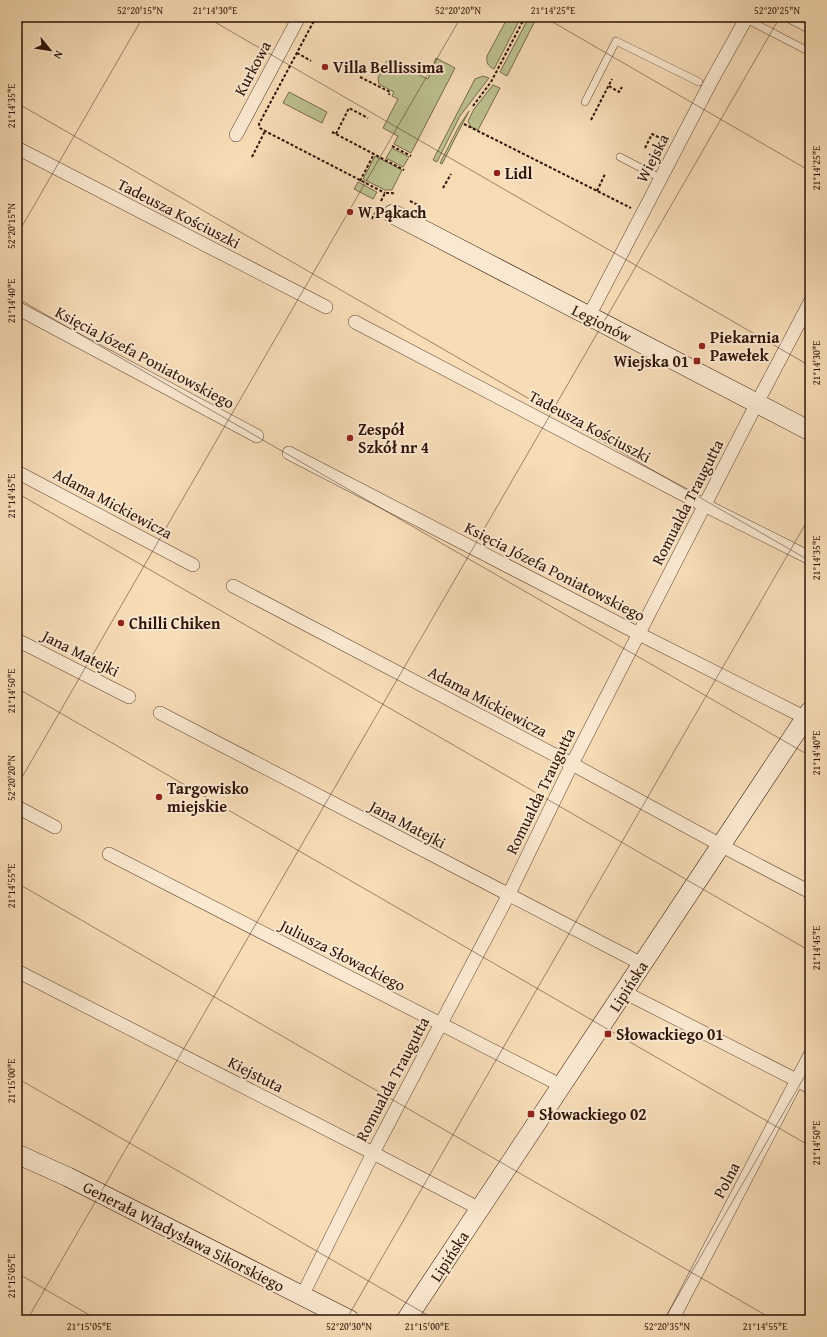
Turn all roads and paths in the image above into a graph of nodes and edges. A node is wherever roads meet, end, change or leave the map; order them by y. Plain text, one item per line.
1 (299, 17) edge
2 (316, 17) edge
3 (525, 17) edge
4 (784, 17) edge
5 (747, 18) edge
6 (810, 30) edge
7 (810, 52) edge
8 (297, 53) junction
9 (311, 61) dead end
10 (360, 77) dead end
11 (612, 79) dead end
12 (698, 82) dead end
13 (609, 86) junction
14 (622, 87) dead end
15 (389, 95) dead end
16 (585, 102) dead end
17 (473, 106) dead end
18 (368, 118) dead end
19 (591, 120) dead end
20 (464, 124) dead end
21 (265, 132) junction
22 (332, 132) dead end
23 (336, 134) junction
24 (236, 136) dead end
25 (657, 139) dead end
26 (392, 146) dead end
27 (17, 148) edge
28 (645, 148) dead end
29 (374, 154) junction
30 (411, 156) dead end
31 (252, 157) dead end
32 (620, 157) dead end
33 (404, 170) dead end
34 (451, 174) dead end
35 (605, 174) dead end
36 (660, 178) junction
37 (360, 181) junction
38 (443, 188) dead end
39 (597, 191) junction
40 (385, 193) junction
41 (394, 194) dead end
42 (410, 202) dead end
43 (422, 207) dead end
44 (387, 208) joint
45 (632, 209) dead end
46 (375, 213) dead end
47 (372, 219) dead end
48 (810, 302) edge
49 (326, 307) dead end
50 (17, 308) edge
51 (589, 316) junction
52 (355, 322) dead end
53 (757, 403) junction
54 (810, 431) edge
55 (257, 436) dead end
56 (289, 453) dead end
57 (17, 472) edge
58 (705, 505) junction
59 (810, 558) edge
60 (193, 565) dead end
61 (233, 586) dead end
62 (639, 634) junction
63 (17, 640) edge
64 (129, 697) dead end
65 (160, 714) dead end
66 (808, 715) edge
67 (572, 764) junction
68 (17, 807) edge
69 (56, 826) dead end
70 (721, 845) junction
71 (109, 854) dead end
72 (810, 892) edge
73 (508, 896) junction
74 (642, 964) junction
75 (17, 971) edge
76 (624, 992) junction
77 (440, 1025) junction
78 (810, 1055) edge
79 (797, 1080) junction
80 (562, 1086) junction
81 (810, 1087) edge
82 (373, 1153) junction
83 (17, 1154) edge
84 (480, 1209) junction
85 (302, 1296) junction
86 (350, 1320) edge
87 (406, 1320) edge
88 (672, 1320) edge

1 - 24 street, Kurkowa
2 - 8 path
3 - 17 path
4 - 6 lane
5 - 7 lane
5 - 36 street, Wiejska
8 - 9 path
8 - 21 path
10 - 15 path
11 - 13 path
12 - 16 lane
13 - 14 path
13 - 19 path
18 - 23 path
20 - 39 path
21 - 31 path
21 - 37 path
22 - 23 path
23 - 29 path
25 - 28 path
26 - 30 path
27 - 49 street, Tadeusza Kościuszki
29 - 33 path
29 - 37 path
32 - 36 lane
34 - 38 path
35 - 39 path
36 - 51 street, Wiejska
37 - 40 path
39 - 45 path
40 - 41 path
40 - 44 path
42 - 43 path
44 - 51 street, Legionów
46 - 47 path
48 - 53 street, Romualda Traugutta
50 - 55 street, Księcia Józefa Poniatowskiego
51 - 53 street, Legionów
52 - 58 street, Tadeusza Kościuszki
53 - 54 street, Legionów
53 - 58 street, Romualda Traugutta
56 - 62 street, Księcia Józefa Poniatowskiego
57 - 60 street, Adama Mickiewicza
58 - 59 street, Tadeusza Kościuszki
58 - 62 street, Romualda Traugutta
61 - 67 street, Adama Mickiewicza
62 - 66 street, Księcia Józefa Poniatowskiego
62 - 67 street, Romualda Traugutta
63 - 64 street, Jana Matejki
65 - 73 street, Jana Matejki
66 - 70 street, Lipińska
67 - 70 street, Adama Mickiewicza
67 - 73 street, Romualda Traugutta
68 - 69 street
70 - 72 street, Adama Mickiewicza
70 - 74 street, Lipińska
71 - 77 street, Juliusza Słowackiego
73 - 74 street, Jana Matejki
73 - 77 street, Romualda Traugutta
74 - 76 street, Lipińska
75 - 82 street, Kiejstuta
76 - 79 street
76 - 80 street, Lipińska
77 - 80 street, Juliusza Słowackiego
77 - 82 street, Romualda Traugutta
78 - 79 street, Polna
79 - 81 street
79 - 88 street, Polna
80 - 84 street, Lipińska
82 - 84 street, Kiejstuta
82 - 85 street, Romualda Traugutta
83 - 85 street, Generała Władysława Sikorskiego
84 - 87 street, Lipińska
85 - 86 street, Generała Władysława Sikorskiego

